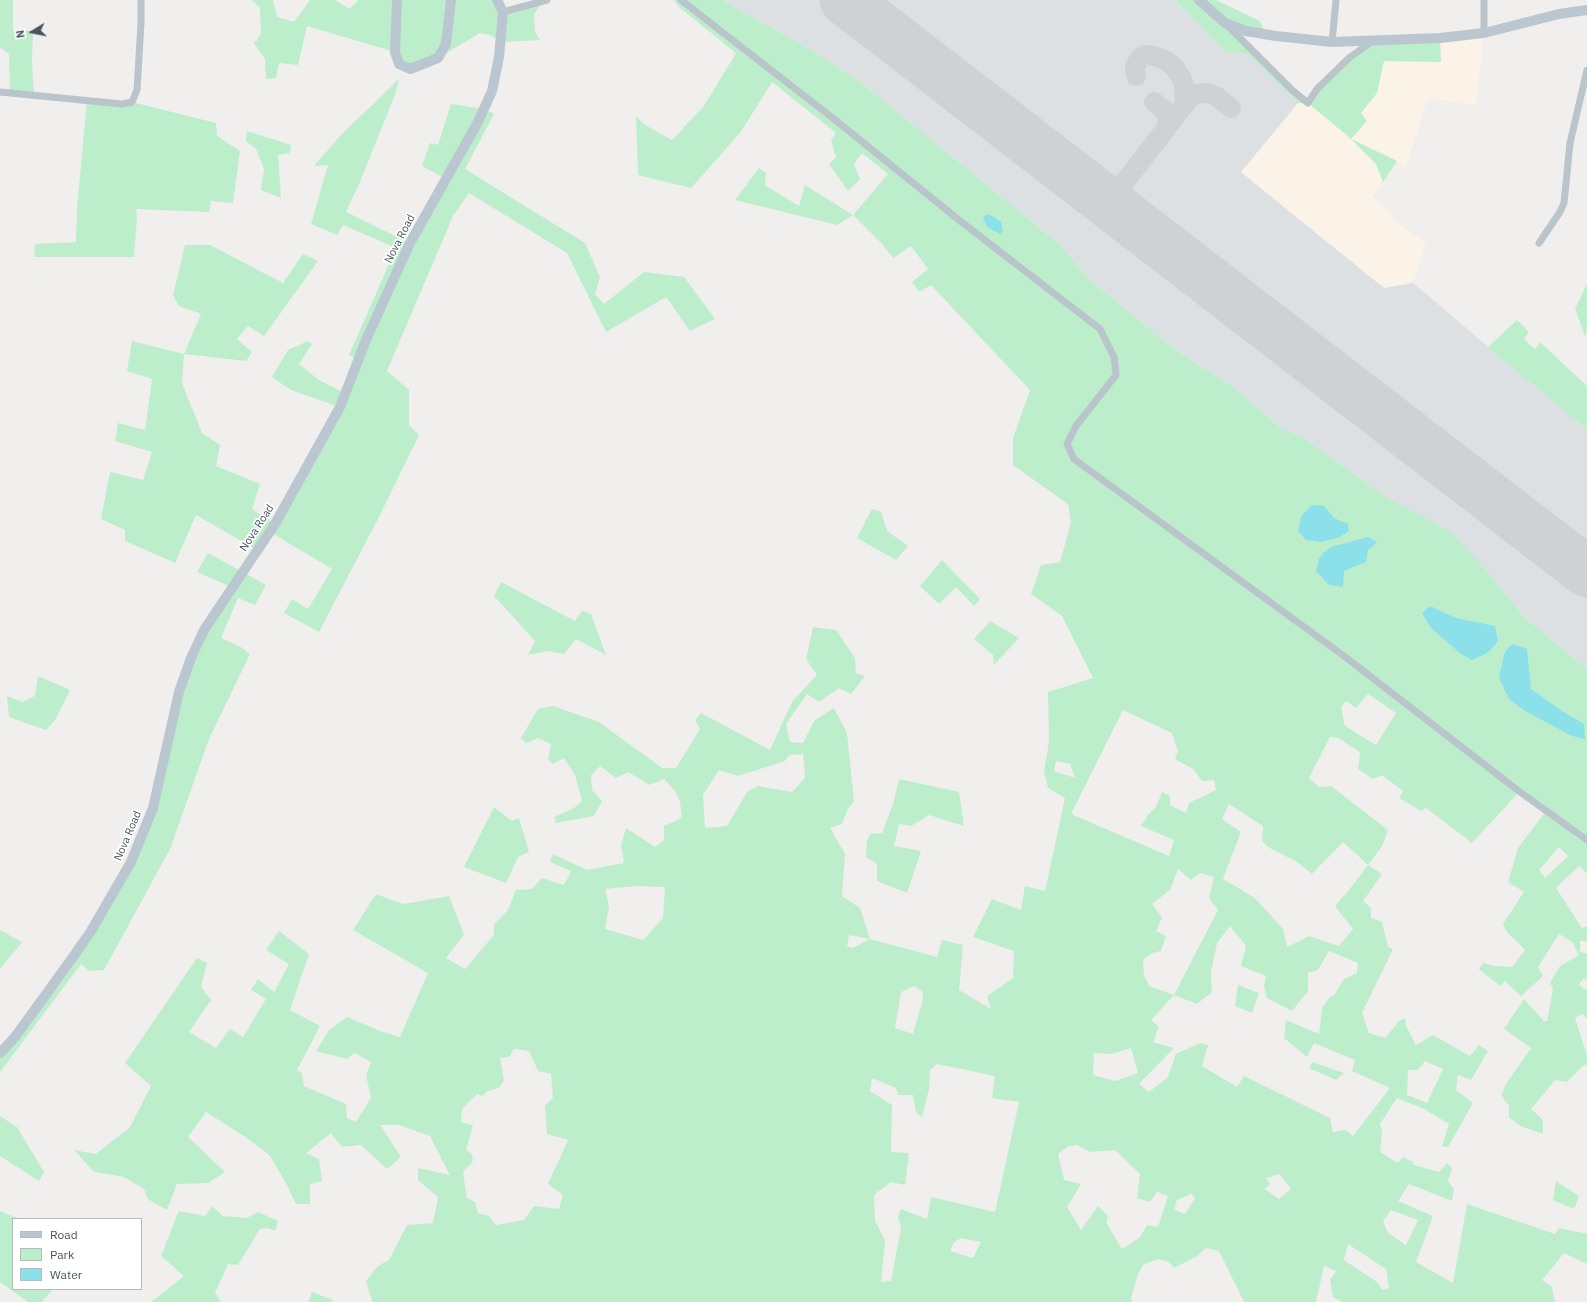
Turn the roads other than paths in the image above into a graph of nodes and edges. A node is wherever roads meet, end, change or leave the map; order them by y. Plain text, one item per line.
1 (141, 0) edge
2 (397, 0) edge
3 (452, 0) edge
4 (497, 0) edge
5 (547, 0) edge
6 (682, 0) edge
7 (1199, 0) edge
8 (1336, 0) edge
9 (1484, 0) edge
10 (1587, 10) edge
11 (503, 12) junction
12 (1225, 23) junction
13 (1484, 33) junction
14 (1373, 41) junction
15 (1332, 42) junction
16 (1587, 70) edge
17 (0, 92) edge
18 (1539, 243) dead end
19 (1587, 840) edge
20 (0, 1053) edge

1 - 17 street
2 - 3 street
4 - 11 street
5 - 11 street
6 - 19 street
7 - 12 street
8 - 15 street
9 - 13 street
10 - 13 street
11 - 20 street, Nova Road
12 - 14 street
12 - 15 street
13 - 14 street
14 - 15 street
16 - 18 street

